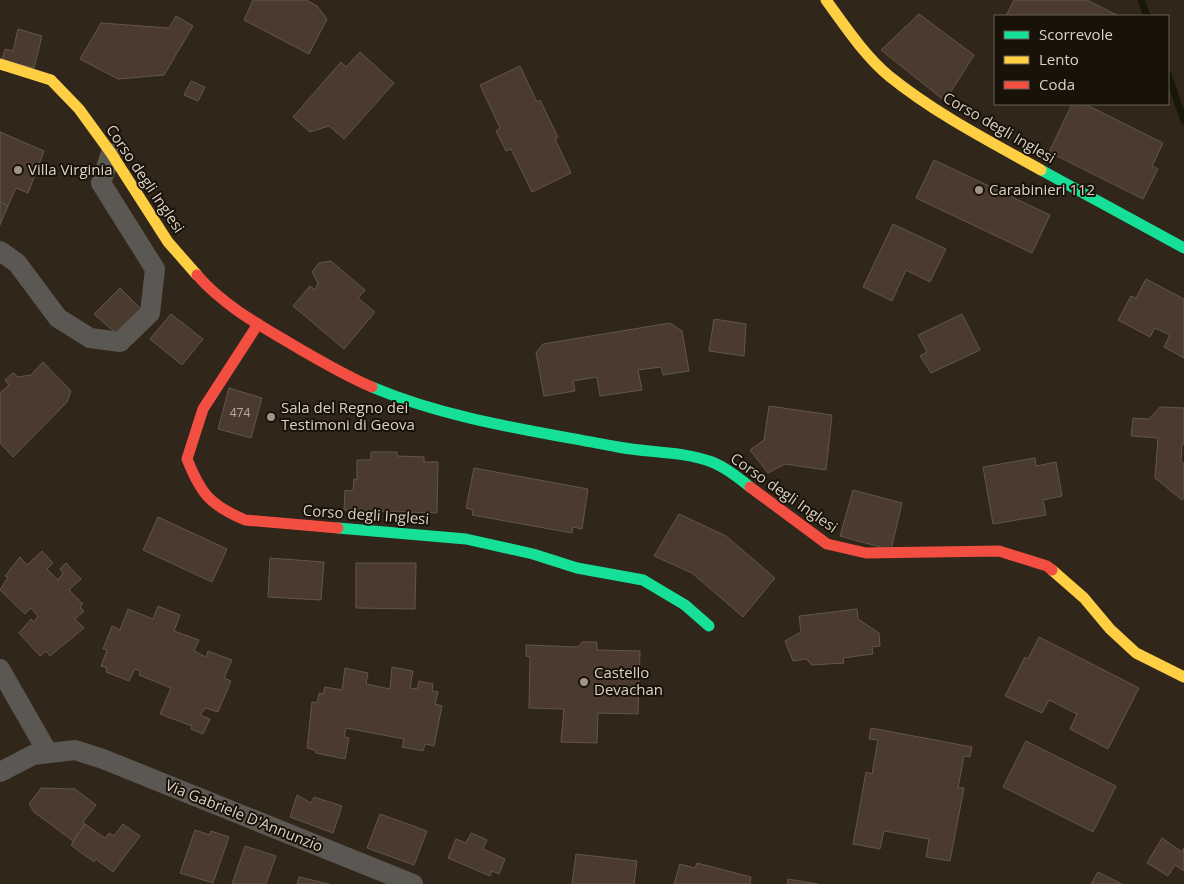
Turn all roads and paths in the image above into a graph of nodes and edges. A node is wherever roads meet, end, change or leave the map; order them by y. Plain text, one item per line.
1 (826, 0) edge
2 (0, 64) edge
3 (112, 153) junction
4 (1184, 248) edge
5 (0, 251) edge
6 (258, 324) junction
7 (709, 626) dead end
8 (0, 669) edge
9 (1184, 677) edge
10 (48, 753) junction
11 (0, 772) edge
12 (413, 884) edge

1 - 4 main road, Corso degli Inglesi
2 - 3 main road, Corso degli Inglesi
3 - 5 street
3 - 6 main road, Corso degli Inglesi
6 - 7 main road, Corso degli Inglesi
6 - 9 main road, Corso degli Inglesi
8 - 10 street
10 - 11 street
10 - 12 street, Via Gabriele D'Annunzio

